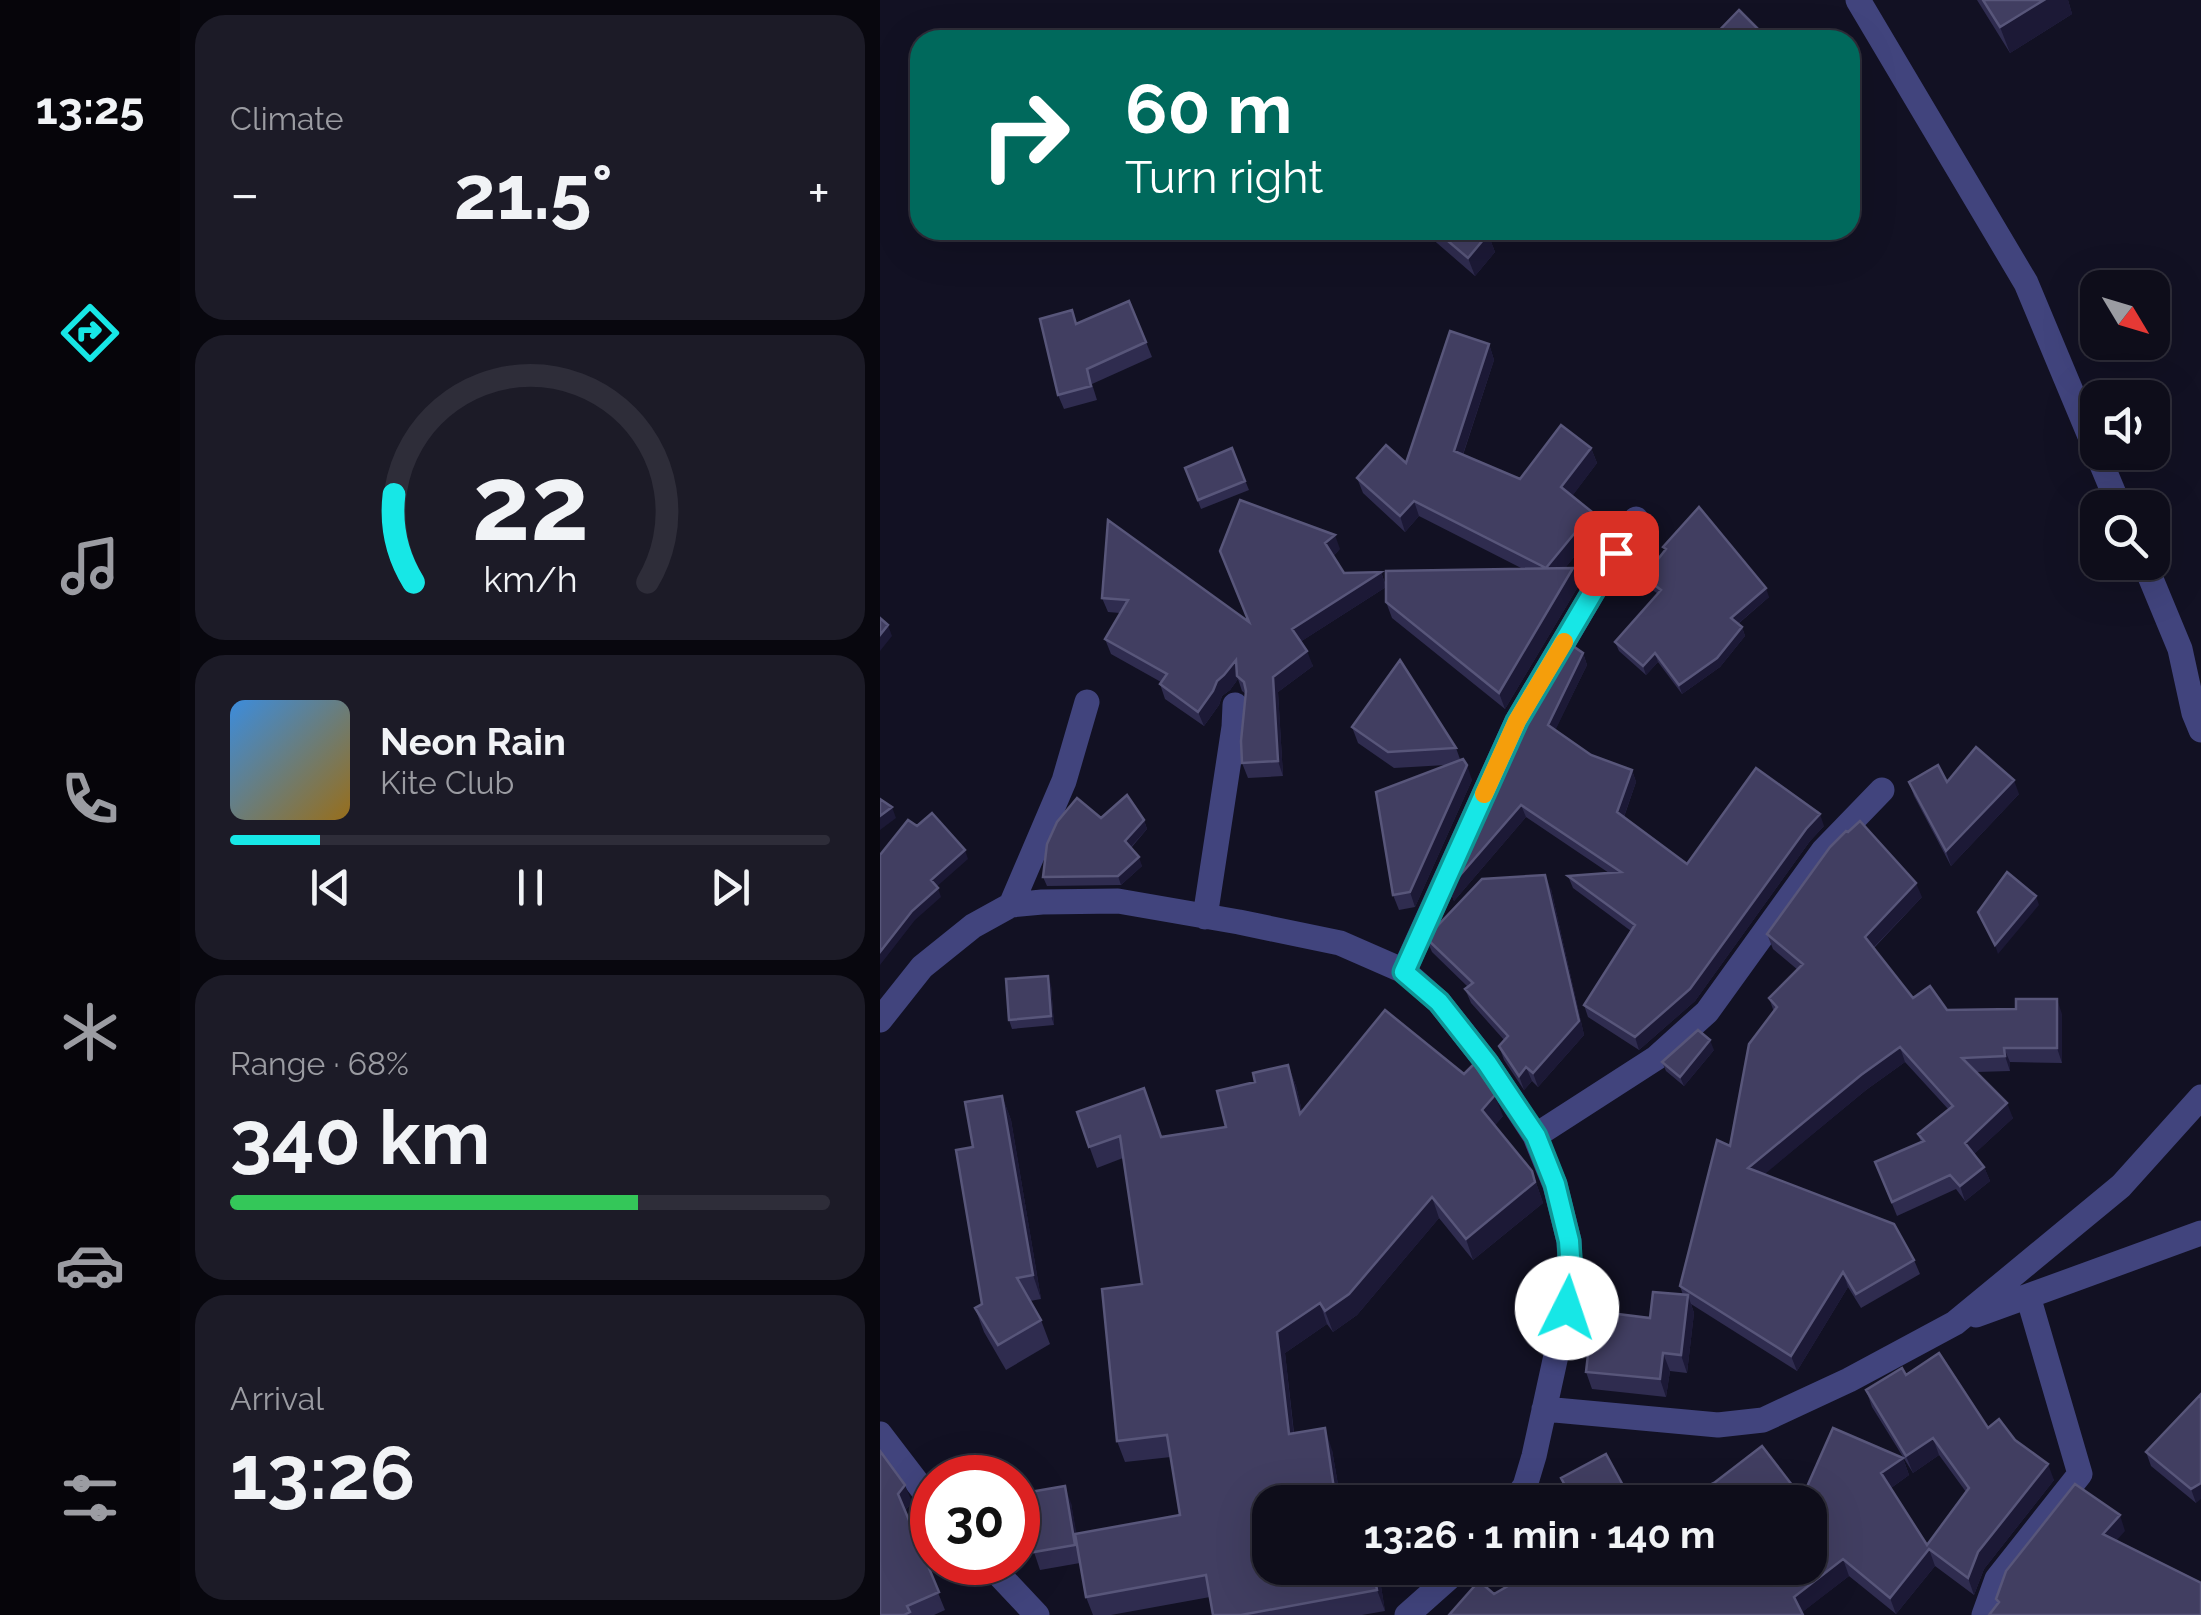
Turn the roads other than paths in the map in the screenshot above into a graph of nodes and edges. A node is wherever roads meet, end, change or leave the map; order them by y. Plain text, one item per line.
1 (1858, 0) edge
2 (2112, 490) edge
3 (1636, 520) dead end
4 (2151, 580) edge
5 (1087, 702) dead end
6 (1234, 705) dead end
7 (2201, 730) edge
8 (1882, 790) dead end
9 (1011, 906) junction
10 (1206, 916) junction
11 (1404, 972) junction
12 (880, 1020) edge
13 (2201, 1098) edge
14 (1536, 1136) junction
15 (2201, 1233) edge
16 (2028, 1296) junction
17 (1955, 1323) junction
18 (1544, 1410) junction
19 (880, 1434) edge
20 (910, 1473) edge
21 (1525, 1485) edge
22 (1009, 1585) edge
23 (1441, 1585) edge
24 (1037, 1615) edge
25 (1407, 1615) edge
26 (1984, 1615) edge

1 - 2 street
3 - 11 street
4 - 7 street
5 - 9 street
6 - 10 street
8 - 14 street
9 - 10 street
9 - 12 street
10 - 11 street
11 - 14 street
13 - 17 street
14 - 18 street
15 - 16 street
16 - 17 street
16 - 26 street
17 - 18 street
18 - 21 street
19 - 20 street
22 - 24 street
23 - 25 street

